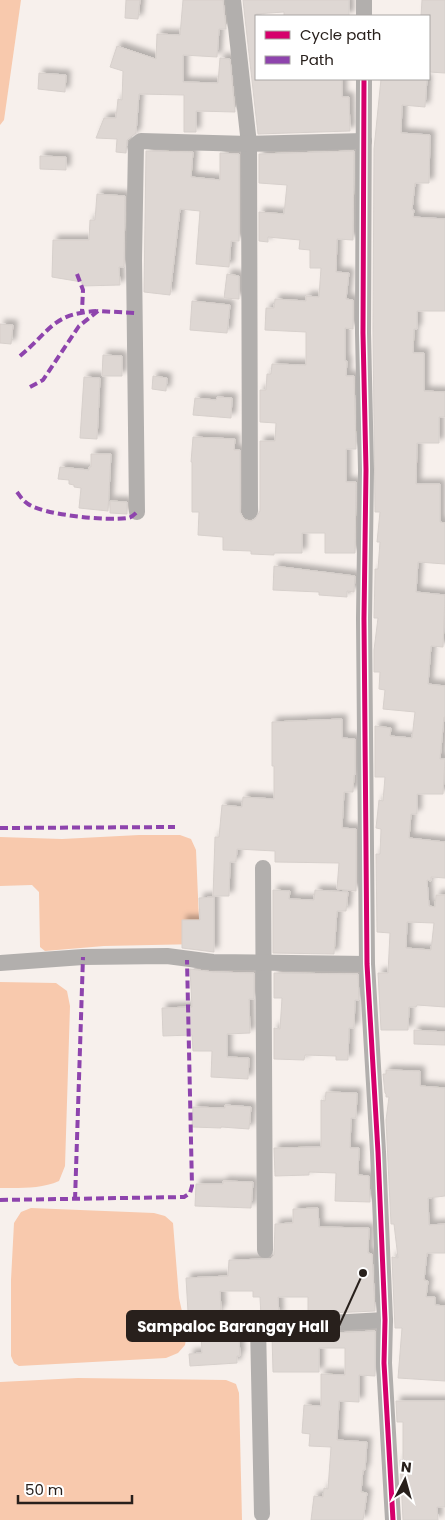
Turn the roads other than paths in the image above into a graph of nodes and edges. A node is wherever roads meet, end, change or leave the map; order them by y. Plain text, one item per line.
1 (233, 0) edge
2 (364, 0) edge
3 (364, 15) edge
4 (364, 80) edge
5 (364, 141) junction
6 (249, 144) junction
7 (250, 511) dead end
8 (136, 512) dead end
9 (263, 868) dead end
10 (263, 962) junction
11 (0, 963) edge
12 (367, 964) junction
13 (265, 1250) dead end
14 (385, 1320) junction
15 (258, 1326) junction
16 (233, 1328) dead end
17 (262, 1514) dead end
18 (394, 1520) edge

1 - 6 street
2 - 3 street
4 - 5 street
5 - 6 street
5 - 12 street
6 - 7 street
6 - 8 street
9 - 10 street
10 - 11 street
10 - 12 street
10 - 13 street
12 - 14 street
14 - 15 street
14 - 18 street
15 - 16 street
15 - 17 street

